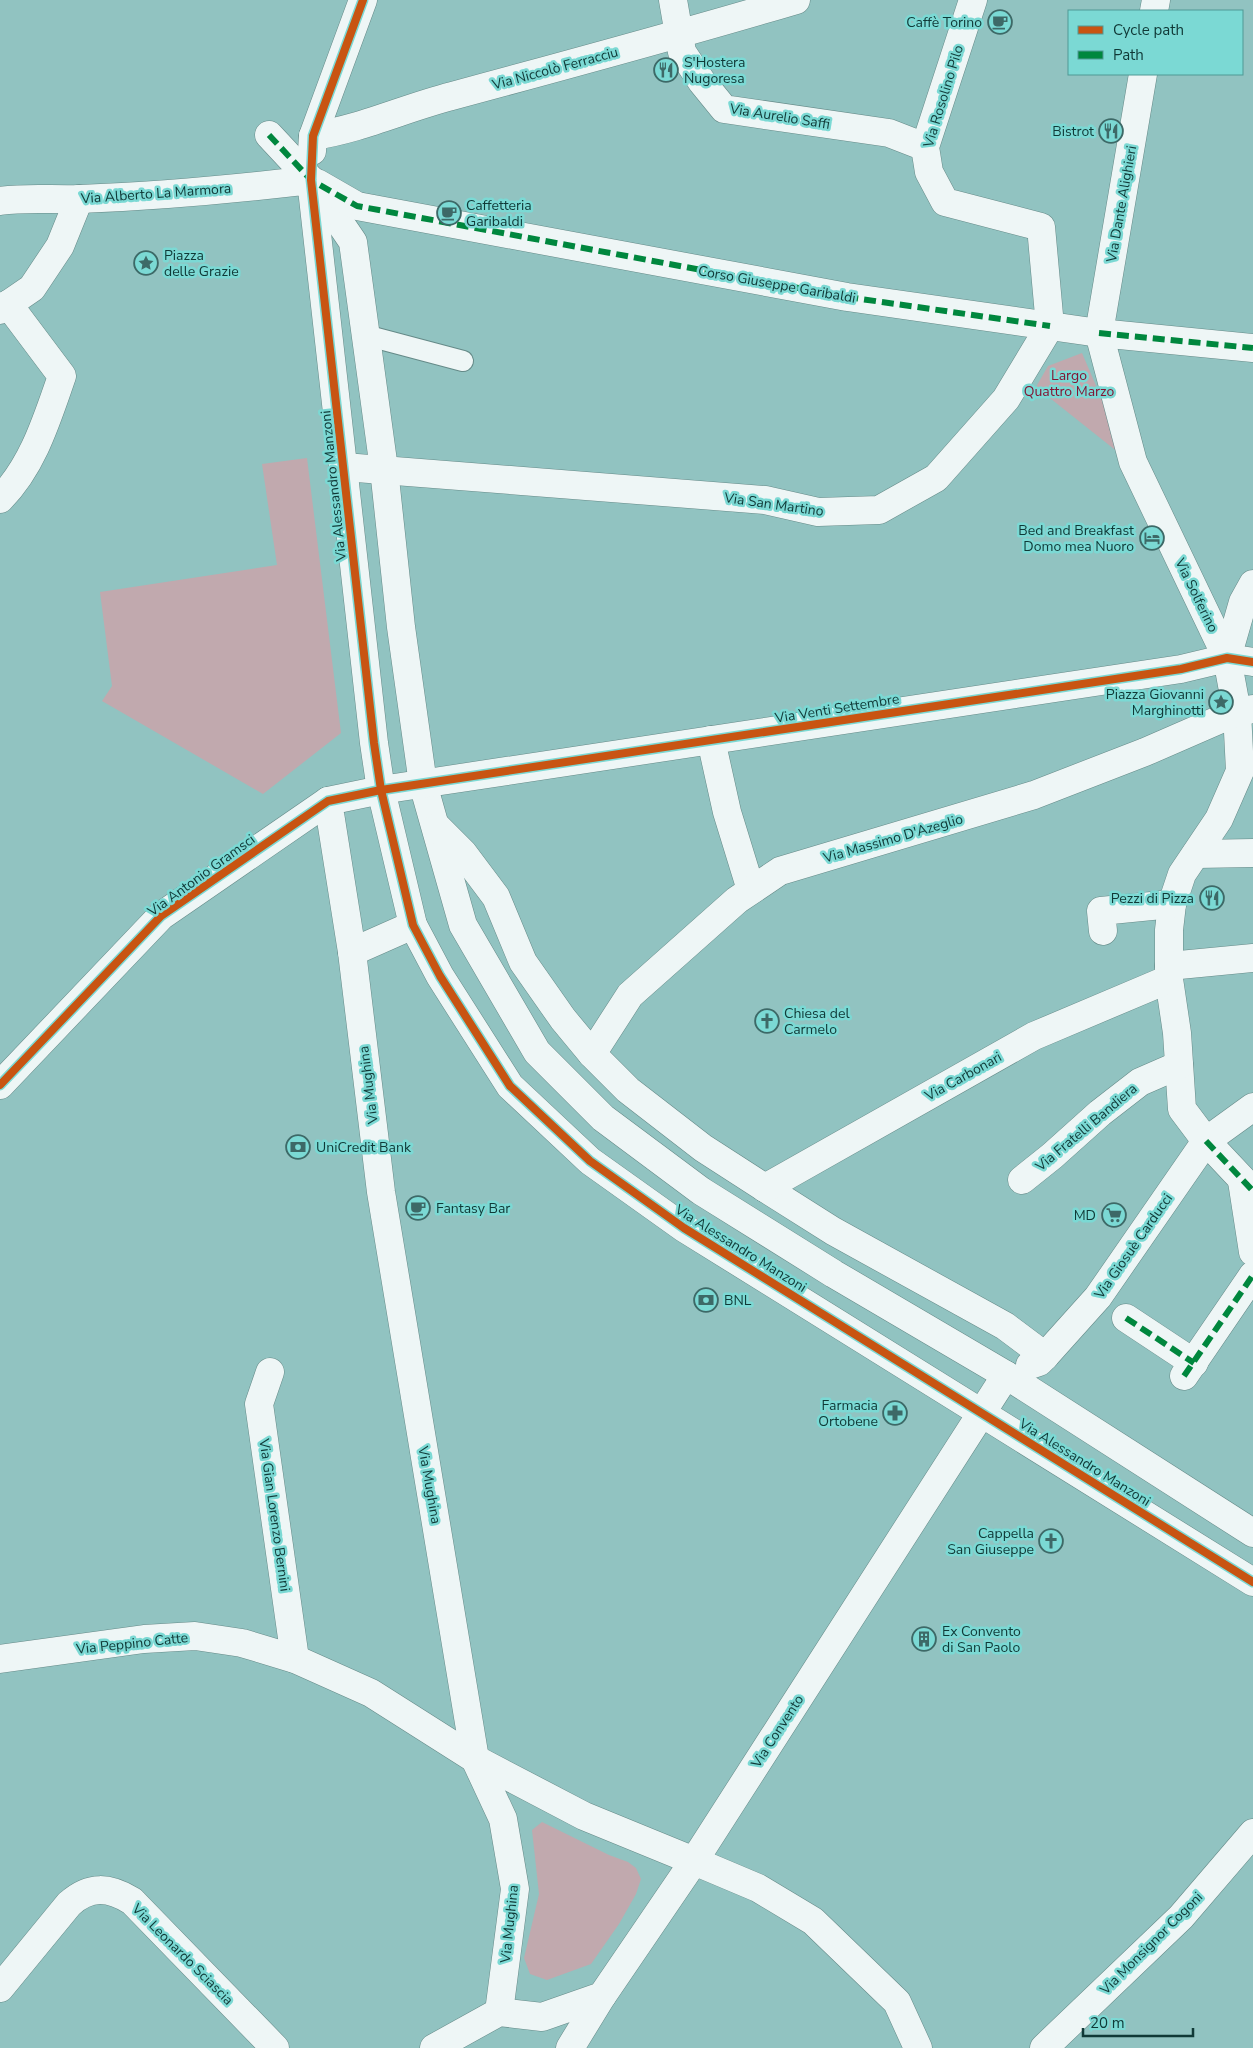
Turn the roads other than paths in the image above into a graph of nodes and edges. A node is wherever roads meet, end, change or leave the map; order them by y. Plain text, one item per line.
1 (363, 0) edge
2 (674, 0) edge
3 (796, 0) edge
4 (973, 0) edge
5 (679, 35) junction
6 (1143, 75) edge
7 (269, 135) dead end
8 (313, 136) junction
9 (925, 147) junction
10 (311, 180) junction
11 (79, 199) junction
12 (0, 201) edge
13 (4, 307) edge
14 (1050, 326) junction
15 (1099, 334) junction
16 (365, 335) junction
17 (1253, 348) edge
18 (463, 361) dead end
19 (344, 467) junction
20 (384, 469) junction
21 (0, 499) edge
22 (1253, 584) edge
23 (1240, 660) edge
24 (1245, 710) edge
25 (711, 740) junction
26 (1247, 771) edge
27 (423, 784) junction
28 (381, 790) junction
29 (328, 801) junction
30 (435, 825) junction
31 (1196, 854) junction
32 (1253, 854) edge
33 (751, 890) junction
34 (1172, 904) junction
35 (413, 925) junction
36 (1103, 931) dead end
37 (352, 952) junction
38 (1253, 958) edge
39 (1169, 972) junction
40 (592, 1054) junction
41 (1178, 1064) junction
42 (0, 1085) edge
43 (1253, 1107) edge
44 (1206, 1141) junction
45 (1022, 1180) dead end
46 (1249, 1185) edge
47 (764, 1188) junction
48 (1253, 1252) edge
49 (1253, 1275) edge
50 (1126, 1318) dead end
51 (1045, 1356) junction
52 (270, 1372) dead end
53 (1006, 1375) junction
54 (982, 1412) junction
55 (1253, 1533) edge
56 (1253, 1582) edge
57 (0, 1659) edge
58 (295, 1659) junction
59 (475, 1759) junction
60 (1253, 1834) edge
61 (694, 1861) junction
62 (0, 1988) edge
63 (602, 1996) junction
64 (498, 2012) junction
65 (275, 2048) edge
66 (434, 2048) edge
67 (570, 2048) edge
68 (918, 2048) edge
69 (1044, 2048) edge

1 - 8 street
2 - 5 street, Via Aurelio Saffi
3 - 5 street, Via Niccolò Ferracciu
4 - 9 street, Via Rosolino Pilo
5 - 8 street, Via Niccolò Ferracciu
5 - 9 street, Via Aurelio Saffi
6 - 15 street, Via Dante Alighieri
7 - 10 street
8 - 10 street
9 - 14 street, Via Rosolino Pilo
10 - 11 street, Via Alberto La Marmora
10 - 14 street, Corso Giuseppe Garibaldi
10 - 16 street, Via Alessandro Manzoni
10 - 19 street, Via Alessandro Manzoni
11 - 12 street, Via Alberto La Marmora
11 - 13 street
13 - 21 street
14 - 15 street, Corso Giuseppe Garibaldi
14 - 20 street, Via San Martino
15 - 17 street, Corso Giuseppe Garibaldi
15 - 23 street, Via Solferino
16 - 18 lane
16 - 20 street, Via Alessandro Manzoni
19 - 20 street, Via Alessandro Manzoni
19 - 28 street, Via Alessandro Manzoni
20 - 27 street, Via Alessandro Manzoni
22 - 23 street
23 - 24 street
23 - 25 street, Via Venti Settembre
24 - 26 street
24 - 33 street, Via Massimo D'Azeglio
25 - 27 street, Via Venti Settembre
25 - 33 street
26 - 31 street
27 - 28 street
27 - 30 street, Via Alessandro Manzoni
28 - 29 street, Via Antonio Gramsci
28 - 35 street, Via Alessandro Manzoni
29 - 37 street, Via Mughina
29 - 42 street, Via Antonio Gramsci
30 - 40 street, Via Alessandro Manzoni
30 - 53 street, Via Alessandro Manzoni
31 - 32 street
31 - 34 street
33 - 40 street, Via Massimo D'Azeglio
34 - 36 street
34 - 39 street
35 - 37 street
35 - 54 street, Via Alessandro Manzoni
37 - 59 street, Via Mughina
38 - 39 street
39 - 41 street
39 - 47 street, Via Carbonari
40 - 47 street, Via Alessandro Manzoni
41 - 44 street
41 - 45 street, Via Fratelli Bandiera
43 - 44 street, Via Giosuè Carducci
44 - 46 street
44 - 51 street, Via Giosuè Carducci
46 - 48 street
47 - 51 street, Via Alessandro Manzoni
49 - 50 street
51 - 53 street, Via Giosuè Carducci
52 - 58 street, Via Gian Lorenzo Bernini
53 - 54 street
53 - 55 street, Via Alessandro Manzoni
54 - 56 street, Via Alessandro Manzoni
54 - 61 street, Via Convento
57 - 58 street, Via Peppino Catte
58 - 59 street, Via Peppino Catte
59 - 61 street, Via Peppino Catte
59 - 64 street, Via Mughina
60 - 69 street, Via Monsignor Cogoni
61 - 63 street, Via Convento
61 - 68 street, Via Peppino Catte
62 - 65 street, Via Leonardo Sciascia
63 - 64 street
63 - 67 street, Via Convento
64 - 66 street

